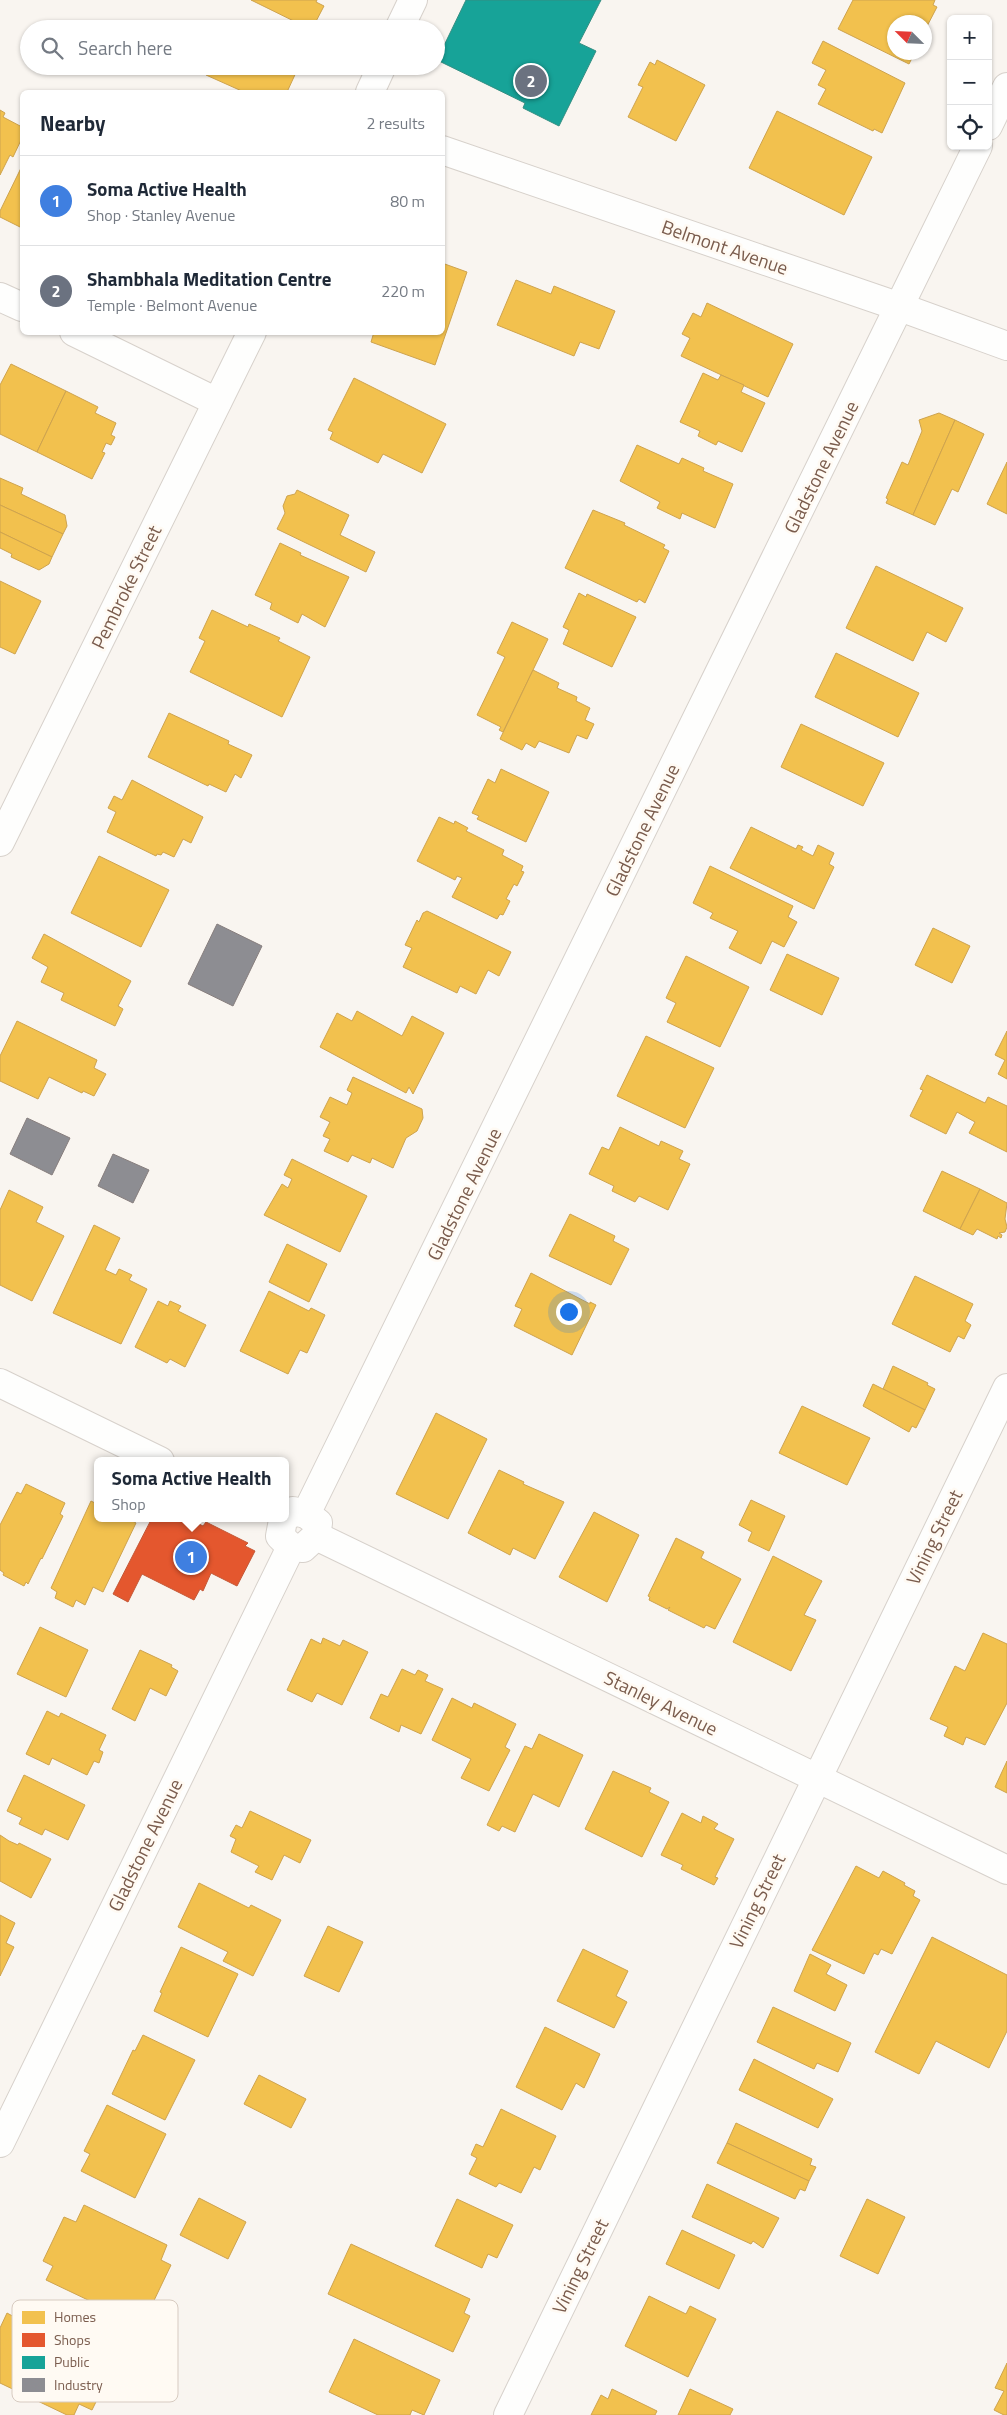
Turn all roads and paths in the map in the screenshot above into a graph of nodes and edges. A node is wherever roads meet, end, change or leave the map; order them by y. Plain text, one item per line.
1 (412, 0) edge
2 (403, 20) edge
3 (378, 75) edge
4 (1007, 87) edge
5 (371, 90) edge
6 (992, 118) edge
7 (976, 150) edge
8 (445, 151) edge
9 (0, 296) edge
10 (20, 307) edge
11 (900, 307) junction
12 (80, 335) edge
13 (251, 335) edge
14 (1007, 346) edge
15 (218, 402) junction
16 (0, 842) edge
17 (0, 1383) edge
18 (1007, 1388) edge
19 (152, 1457) edge
20 (296, 1522) edge
21 (817, 1779) junction
22 (1007, 1870) edge
23 (0, 2143) edge
24 (508, 2415) edge

1 - 2 street
3 - 5 street
4 - 6 street
7 - 11 street, Gladstone Avenue
8 - 11 street, Belmont Avenue
9 - 10 street
11 - 14 street, Belmont Avenue
11 - 20 street, Gladstone Avenue
12 - 15 street
13 - 15 street, Pembroke Street
15 - 16 street, Pembroke Street
17 - 19 street
18 - 21 street, Vining Street
20 - 21 street, Stanley Avenue
20 - 23 street, Gladstone Avenue
21 - 22 street, Stanley Avenue
21 - 24 street, Vining Street

